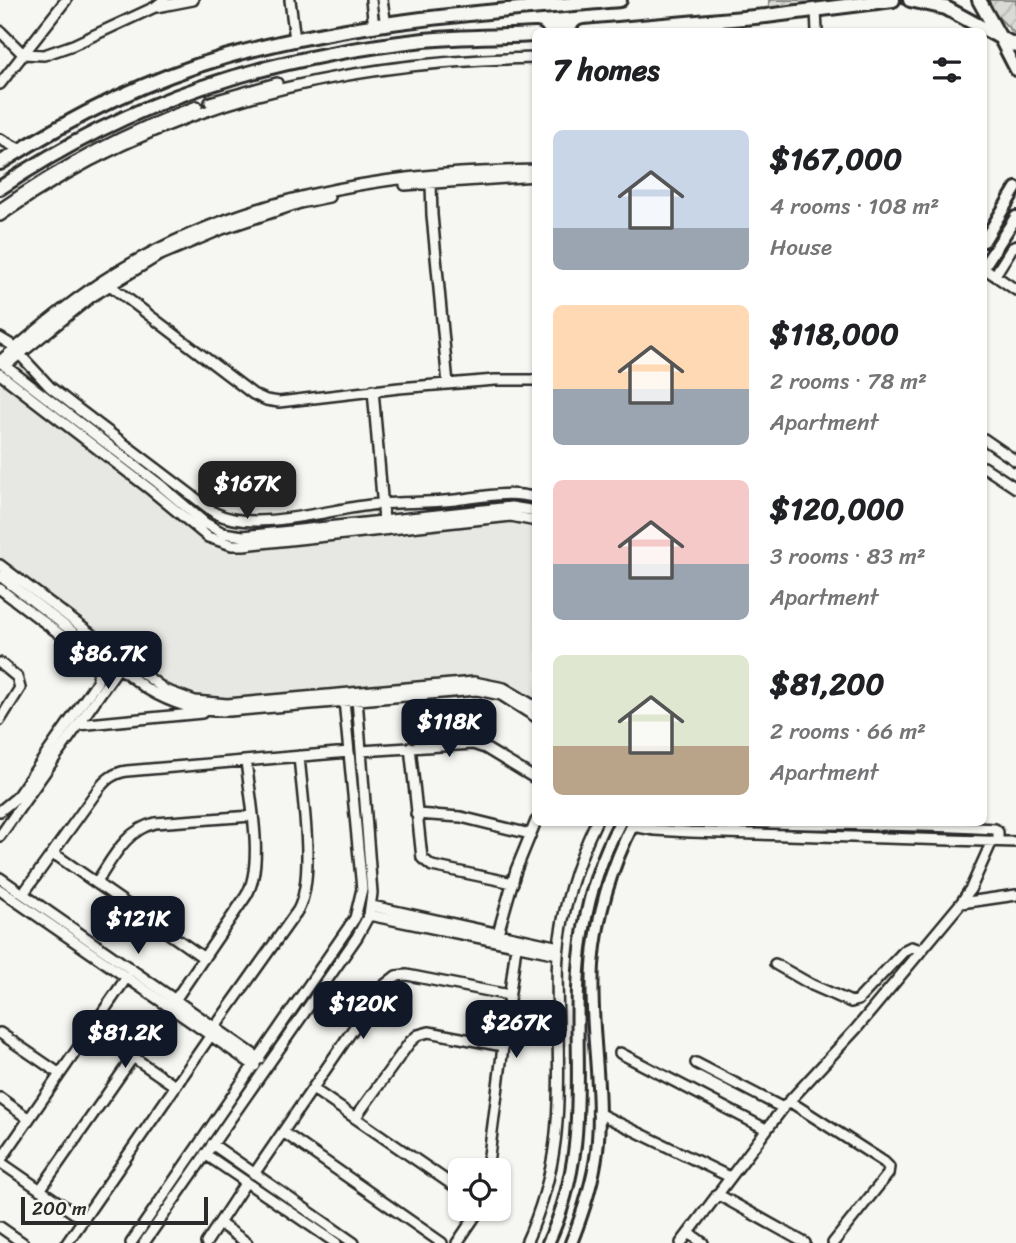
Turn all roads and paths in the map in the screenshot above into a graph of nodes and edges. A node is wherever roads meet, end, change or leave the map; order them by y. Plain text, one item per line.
1 (66, 0) edge
2 (164, 0) edge
3 (193, 0) edge
4 (290, 0) edge
5 (371, 0) edge
6 (382, 0) edge
7 (620, 0) edge
8 (893, 0) edge
9 (910, 0) edge
10 (979, 0) edge
11 (155, 7) junction
12 (816, 9) junction
13 (483, 13) junction
14 (461, 16) junction
15 (380, 26) junction
16 (639, 28) edge
17 (817, 28) edge
18 (983, 28) edge
19 (987, 30) edge
20 (0, 32) edge
21 (532, 35) edge
22 (484, 36) junction
23 (463, 37) junction
24 (999, 37) junction
25 (295, 40) junction
26 (1016, 46) edge
27 (532, 52) edge
28 (23, 54) junction
29 (532, 58) edge
30 (1016, 70) edge
31 (0, 84) edge
32 (0, 139) edge
33 (21, 150) junction
34 (0, 163) edge
35 (532, 170) edge
36 (532, 176) edge
37 (433, 178) junction
38 (0, 188) edge
39 (1016, 188) edge
40 (0, 209) edge
41 (0, 216) edge
42 (1016, 217) edge
43 (987, 236) edge
44 (1016, 246) edge
45 (987, 262) edge
46 (987, 269) edge
47 (995, 275) junction
48 (106, 282) junction
49 (1016, 290) edge
50 (0, 338) edge
51 (0, 344) edge
52 (16, 352) junction
53 (1, 366) edge
54 (532, 380) edge
55 (20, 384) junction
56 (448, 384) junction
57 (373, 390) junction
58 (987, 441) edge
59 (1016, 461) edge
60 (987, 469) edge
61 (1016, 488) edge
62 (532, 497) edge
63 (386, 504) junction
64 (532, 510) edge
65 (532, 520) edge
66 (387, 521) junction
67 (0, 565) edge
68 (0, 576) edge
69 (0, 589) edge
70 (0, 663) edge
71 (121, 663) junction
72 (395, 692) junction
73 (357, 699) junction
74 (344, 701) junction
75 (532, 705) edge
76 (212, 712) junction
77 (532, 714) edge
78 (0, 720) edge
79 (78, 725) junction
80 (410, 747) junction
81 (361, 751) junction
82 (349, 752) junction
83 (299, 756) junction
84 (246, 761) junction
85 (532, 777) edge
86 (0, 812) edge
87 (416, 814) junction
88 (252, 816) junction
89 (6, 823) edge
90 (534, 826) edge
91 (594, 826) edge
92 (618, 826) edge
93 (632, 826) edge
94 (644, 826) edge
95 (945, 826) edge
96 (530, 834) junction
97 (0, 836) edge
98 (995, 841) junction
99 (1016, 842) edge
100 (53, 853) junction
101 (0, 878) edge
102 (96, 883) junction
103 (513, 883) junction
104 (0, 890) edge
105 (23, 894) junction
106 (1016, 895) edge
107 (961, 903) junction
108 (370, 911) junction
109 (498, 933) junction
110 (516, 946) junction
111 (559, 950) junction
112 (922, 950) junction
113 (204, 958) junction
114 (775, 964) dead end
115 (127, 977) junction
116 (871, 986) junction
117 (509, 995) junction
118 (883, 995) junction
119 (175, 1000) junction
120 (91, 1028) junction
121 (213, 1031) junction
122 (0, 1033) edge
123 (503, 1046) junction
124 (620, 1053) dead end
125 (133, 1057) junction
126 (257, 1062) junction
127 (696, 1063) dead end
128 (60, 1074) junction
129 (175, 1086) junction
130 (313, 1089) junction
131 (0, 1098) edge
132 (786, 1105) junction
133 (598, 1113) junction
134 (355, 1118) junction
135 (29, 1119) junction
136 (766, 1129) junction
137 (283, 1132) junction
138 (212, 1144) junction
139 (205, 1154) junction
140 (489, 1158) edge
141 (0, 1161) edge
142 (254, 1174) junction
143 (730, 1177) junction
144 (448, 1181) edge
145 (246, 1182) junction
146 (40, 1190) junction
147 (717, 1194) junction
148 (83, 1220) junction
149 (472, 1221) edge
150 (219, 1223) junction
151 (0, 1227) edge
152 (689, 1233) junction
153 (23, 1243) edge
154 (67, 1243) edge
155 (131, 1243) edge
156 (144, 1243) edge
157 (206, 1243) edge
158 (247, 1243) edge
159 (336, 1243) edge
160 (354, 1243) edge
161 (442, 1243) edge
162 (457, 1243) edge
163 (526, 1243) edge
164 (548, 1243) edge
165 (571, 1243) edge
166 (681, 1243) edge
167 (703, 1243) edge
168 (805, 1243) edge
169 (833, 1243) edge

1 - 28 street
2 - 11 street
3 - 11 street
4 - 25 street
5 - 15 street
6 - 15 street
7 - 13 highway
8 - 12 highway
9 - 18 highway
10 - 24 highway
11 - 28 street
12 - 16 highway
12 - 17 street
13 - 14 highway
13 - 22 highway
14 - 15 highway
14 - 23 highway
15 - 25 highway
19 - 24 highway
20 - 28 street
21 - 22 highway
22 - 23 highway
23 - 38 highway
24 - 26 highway
24 - 30 main road
25 - 33 highway
27 - 40 street
28 - 31 street
29 - 41 street
32 - 33 street
33 - 34 highway
35 - 37 street
36 - 37 street
37 - 48 street
37 - 56 street
39 - 43 main road
42 - 45 main road
44 - 47 street
46 - 47 street
47 - 49 street
48 - 52 street
48 - 57 street
50 - 52 street
51 - 52 street
52 - 53 street
52 - 63 street
53 - 55 street
54 - 56 street
55 - 65 street
55 - 66 street
56 - 57 street
57 - 63 street
58 - 59 street
60 - 61 street
62 - 63 street
63 - 66 street
64 - 66 street
67 - 71 street
68 - 71 street
69 - 86 street
70 - 78 street
71 - 72 street
71 - 76 street
71 - 79 street
72 - 73 street
72 - 75 street
72 - 77 street
73 - 74 street
73 - 81 street
74 - 76 street
74 - 82 street
76 - 79 street
79 - 89 street
80 - 81 street
80 - 85 street
80 - 87 street
81 - 108 street
82 - 83 street
82 - 126 street
83 - 84 street
83 - 121 street
84 - 88 street
84 - 100 street
86 - 89 street
87 - 96 street
87 - 103 street
88 - 102 street
88 - 113 street
89 - 97 street
90 - 96 street
91 - 111 street
92 - 164 main road
93 - 133 main road
94 - 98 street
95 - 98 street
96 - 103 street
98 - 99 street
98 - 107 street
100 - 102 street
100 - 105 street
101 - 105 street
102 - 113 street
103 - 109 street
104 - 115 street
105 - 119 street
106 - 107 street
107 - 112 street
108 - 109 street
108 - 110 street
108 - 138 street
109 - 111 street
110 - 111 street
110 - 117 street
111 - 163 street
112 - 116 street
112 - 118 street
113 - 119 street
114 - 116 street
115 - 120 street
115 - 121 street
116 - 118 street
117 - 123 street
117 - 130 street
118 - 132 street
119 - 121 street
120 - 125 street
120 - 128 street
121 - 126 street
121 - 129 street
122 - 128 street
123 - 134 street
123 - 140 street
124 - 136 street
125 - 129 street
125 - 146 street
126 - 155 street
127 - 132 street
128 - 135 street
129 - 148 street
130 - 134 street
130 - 137 street
131 - 135 street
132 - 136 street
132 - 169 street
133 - 143 street
133 - 165 main road
134 - 144 street
135 - 141 street
136 - 143 street
137 - 142 street
137 - 161 street
138 - 139 street
138 - 142 street
139 - 145 street
139 - 156 street
141 - 146 street
142 - 160 street
143 - 147 street
145 - 150 street
145 - 159 street
146 - 148 street
147 - 152 street
147 - 168 street
148 - 154 street
149 - 162 street
150 - 157 street
150 - 158 street
151 - 153 street
152 - 166 street
152 - 167 street

